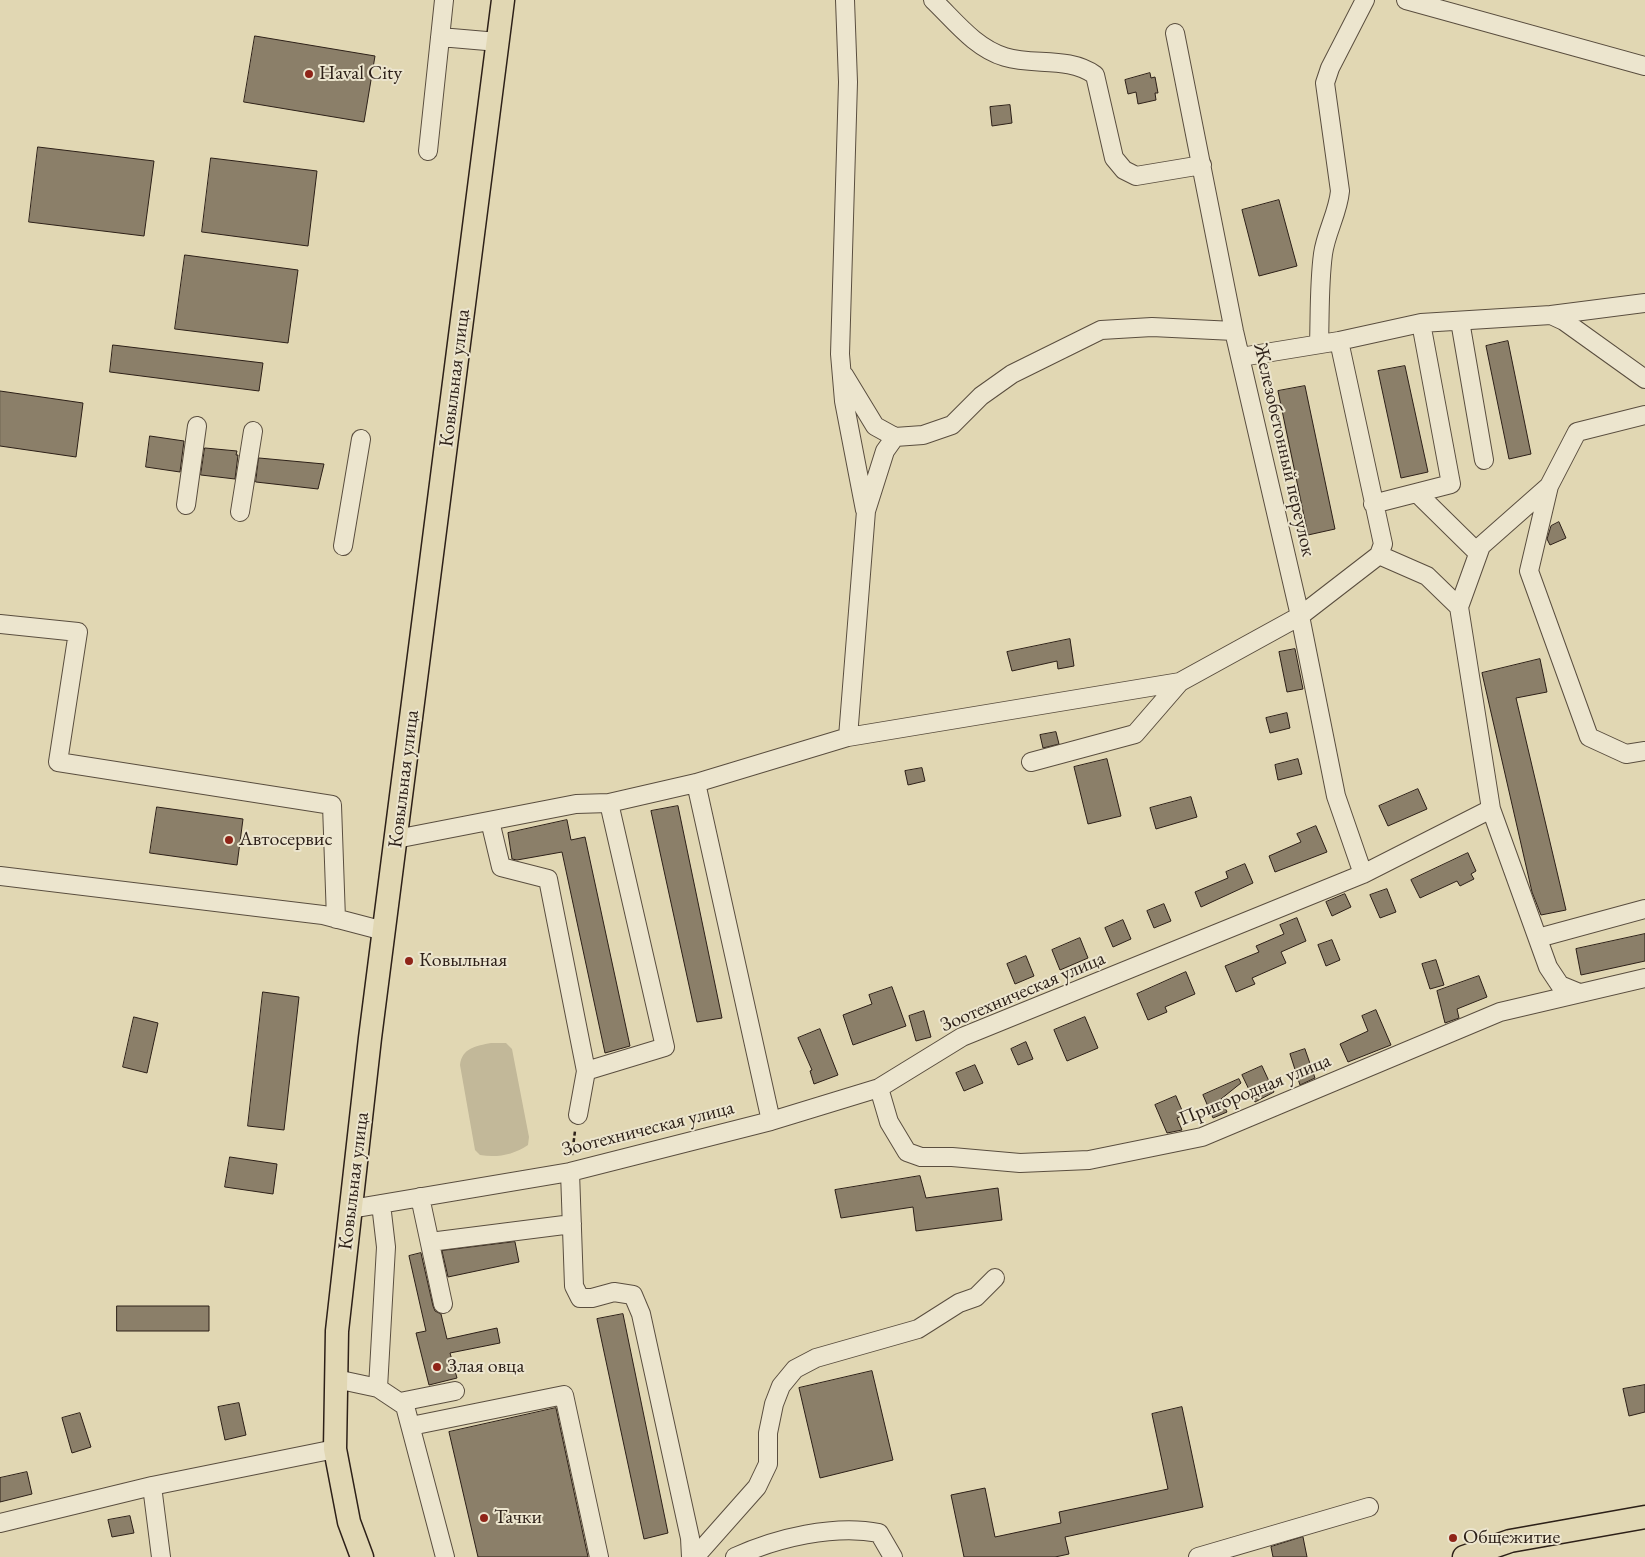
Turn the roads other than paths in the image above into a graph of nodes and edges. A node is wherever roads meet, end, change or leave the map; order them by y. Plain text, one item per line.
1 (444, 0) edge
2 (503, 0) edge
3 (845, 0) edge
4 (933, 0) edge
5 (1366, 0) edge
6 (1406, 0) edge
7 (1175, 33) dead end
8 (440, 36) junction
9 (498, 42) junction
10 (1645, 66) edge
11 (428, 151) dead end
12 (1202, 165) junction
13 (1645, 303) edge
14 (1551, 315) junction
15 (1460, 321) junction
16 (1421, 323) junction
17 (1234, 331) junction
18 (1339, 341) junction
19 (1319, 344) junction
20 (1241, 357) junction
21 (841, 370) junction
22 (1645, 379) edge
23 (1645, 415) edge
24 (196, 426) dead end
25 (253, 431) dead end
26 (895, 437) junction
27 (361, 439) dead end
28 (1484, 460) dead end
29 (1549, 486) junction
30 (1417, 493) junction
31 (1373, 504) junction
32 (186, 505) dead end
33 (866, 511) junction
34 (240, 512) dead end
35 (344, 546) dead end
36 (1478, 553) junction
37 (1379, 554) junction
38 (1460, 607) junction
39 (1300, 616) junction
40 (0, 624) edge
41 (1180, 682) junction
42 (848, 737) junction
43 (1644, 753) edge
44 (1031, 762) dead end
45 (696, 783) junction
46 (609, 802) junction
47 (1491, 808) junction
48 (490, 821) junction
49 (396, 840) junction
50 (1363, 874) junction
51 (0, 876) edge
52 (1645, 909) edge
53 (336, 918) junction
54 (384, 930) junction
55 (1538, 938) junction
56 (1645, 978) edge
57 (1577, 992) junction
58 (586, 1071) junction
59 (879, 1088) junction
60 (578, 1115) road end
61 (771, 1120) junction
62 (570, 1172) junction
63 (420, 1197) junction
64 (381, 1204) junction
65 (351, 1209) junction
66 (572, 1224) junction
67 (430, 1242) junction
68 (995, 1278) dead end
69 (443, 1304) dead end
70 (336, 1379) junction
71 (378, 1388) junction
72 (455, 1391) dead end
73 (400, 1402) junction
74 (411, 1426) junction
75 (335, 1449) junction
76 (152, 1486) junction
77 (1369, 1507) dead end
78 (1645, 1517) edge
79 (0, 1523) edge
80 (1244, 1551) edge
81 (161, 1557) edge
82 (362, 1557) edge
83 (445, 1557) edge
84 (599, 1557) edge
85 (693, 1557) edge
86 (735, 1557) edge
87 (893, 1557) edge
88 (1200, 1557) edge
89 (1464, 1557) edge

1 - 8 street
2 - 9 main road, Ковыльная улица
3 - 21 street
4 - 12 street
5 - 19 street
6 - 10 street
7 - 12 street, Железобетонный переулок
8 - 9 street
8 - 11 street
9 - 49 main road, Ковыльная улица
12 - 17 street, Железобетонный переулок
13 - 14 street
14 - 15 street
14 - 22 street
15 - 16 street
15 - 28 street
16 - 18 street
16 - 30 street
17 - 20 street, Железобетонный переулок
17 - 26 street
18 - 19 street
18 - 31 street
19 - 20 street
20 - 39 street, Железобетонный переулок
21 - 26 street
21 - 33 street
23 - 29 street
24 - 32 street
25 - 34 street
26 - 33 street
27 - 35 street
29 - 36 street
29 - 43 street
30 - 31 street
30 - 36 street
31 - 37 street
33 - 42 street
36 - 38 street
37 - 38 street
37 - 39 street
38 - 47 street
39 - 41 street
39 - 50 street, Железобетонный переулок
40 - 53 street
41 - 42 street
41 - 44 street
42 - 45 street
45 - 46 street
45 - 61 street
46 - 48 street
46 - 58 street
47 - 50 street, Зоотехническая улица
47 - 55 street
48 - 49 street
48 - 58 street
49 - 54 main road, Ковыльная улица
50 - 59 street, Зоотехническая улица
51 - 53 street
52 - 55 street
53 - 54 street
54 - 65 main road, Ковыльная улица
55 - 57 street
56 - 57 street, Пригородная улица
57 - 59 street, Пригородная улица
58 - 60 street
59 - 61 street, Зоотехническая улица
61 - 62 street, Зоотехническая улица
62 - 63 street, Зоотехническая улица
62 - 66 street
63 - 64 street, Зоотехническая улица
63 - 67 street
64 - 65 street, Зоотехническая улица
64 - 71 street
65 - 70 main road, Ковыльная улица
66 - 67 street
66 - 85 street
67 - 69 street
68 - 85 street
70 - 71 street
70 - 75 main road, Ковыльная улица
71 - 73 street
72 - 73 street
73 - 74 street
74 - 83 street
74 - 84 street
75 - 76 street
75 - 82 main road, Ковыльная улица
76 - 79 street
76 - 81 street
77 - 80 street
78 - 89 main road
80 - 88 street
86 - 87 street

